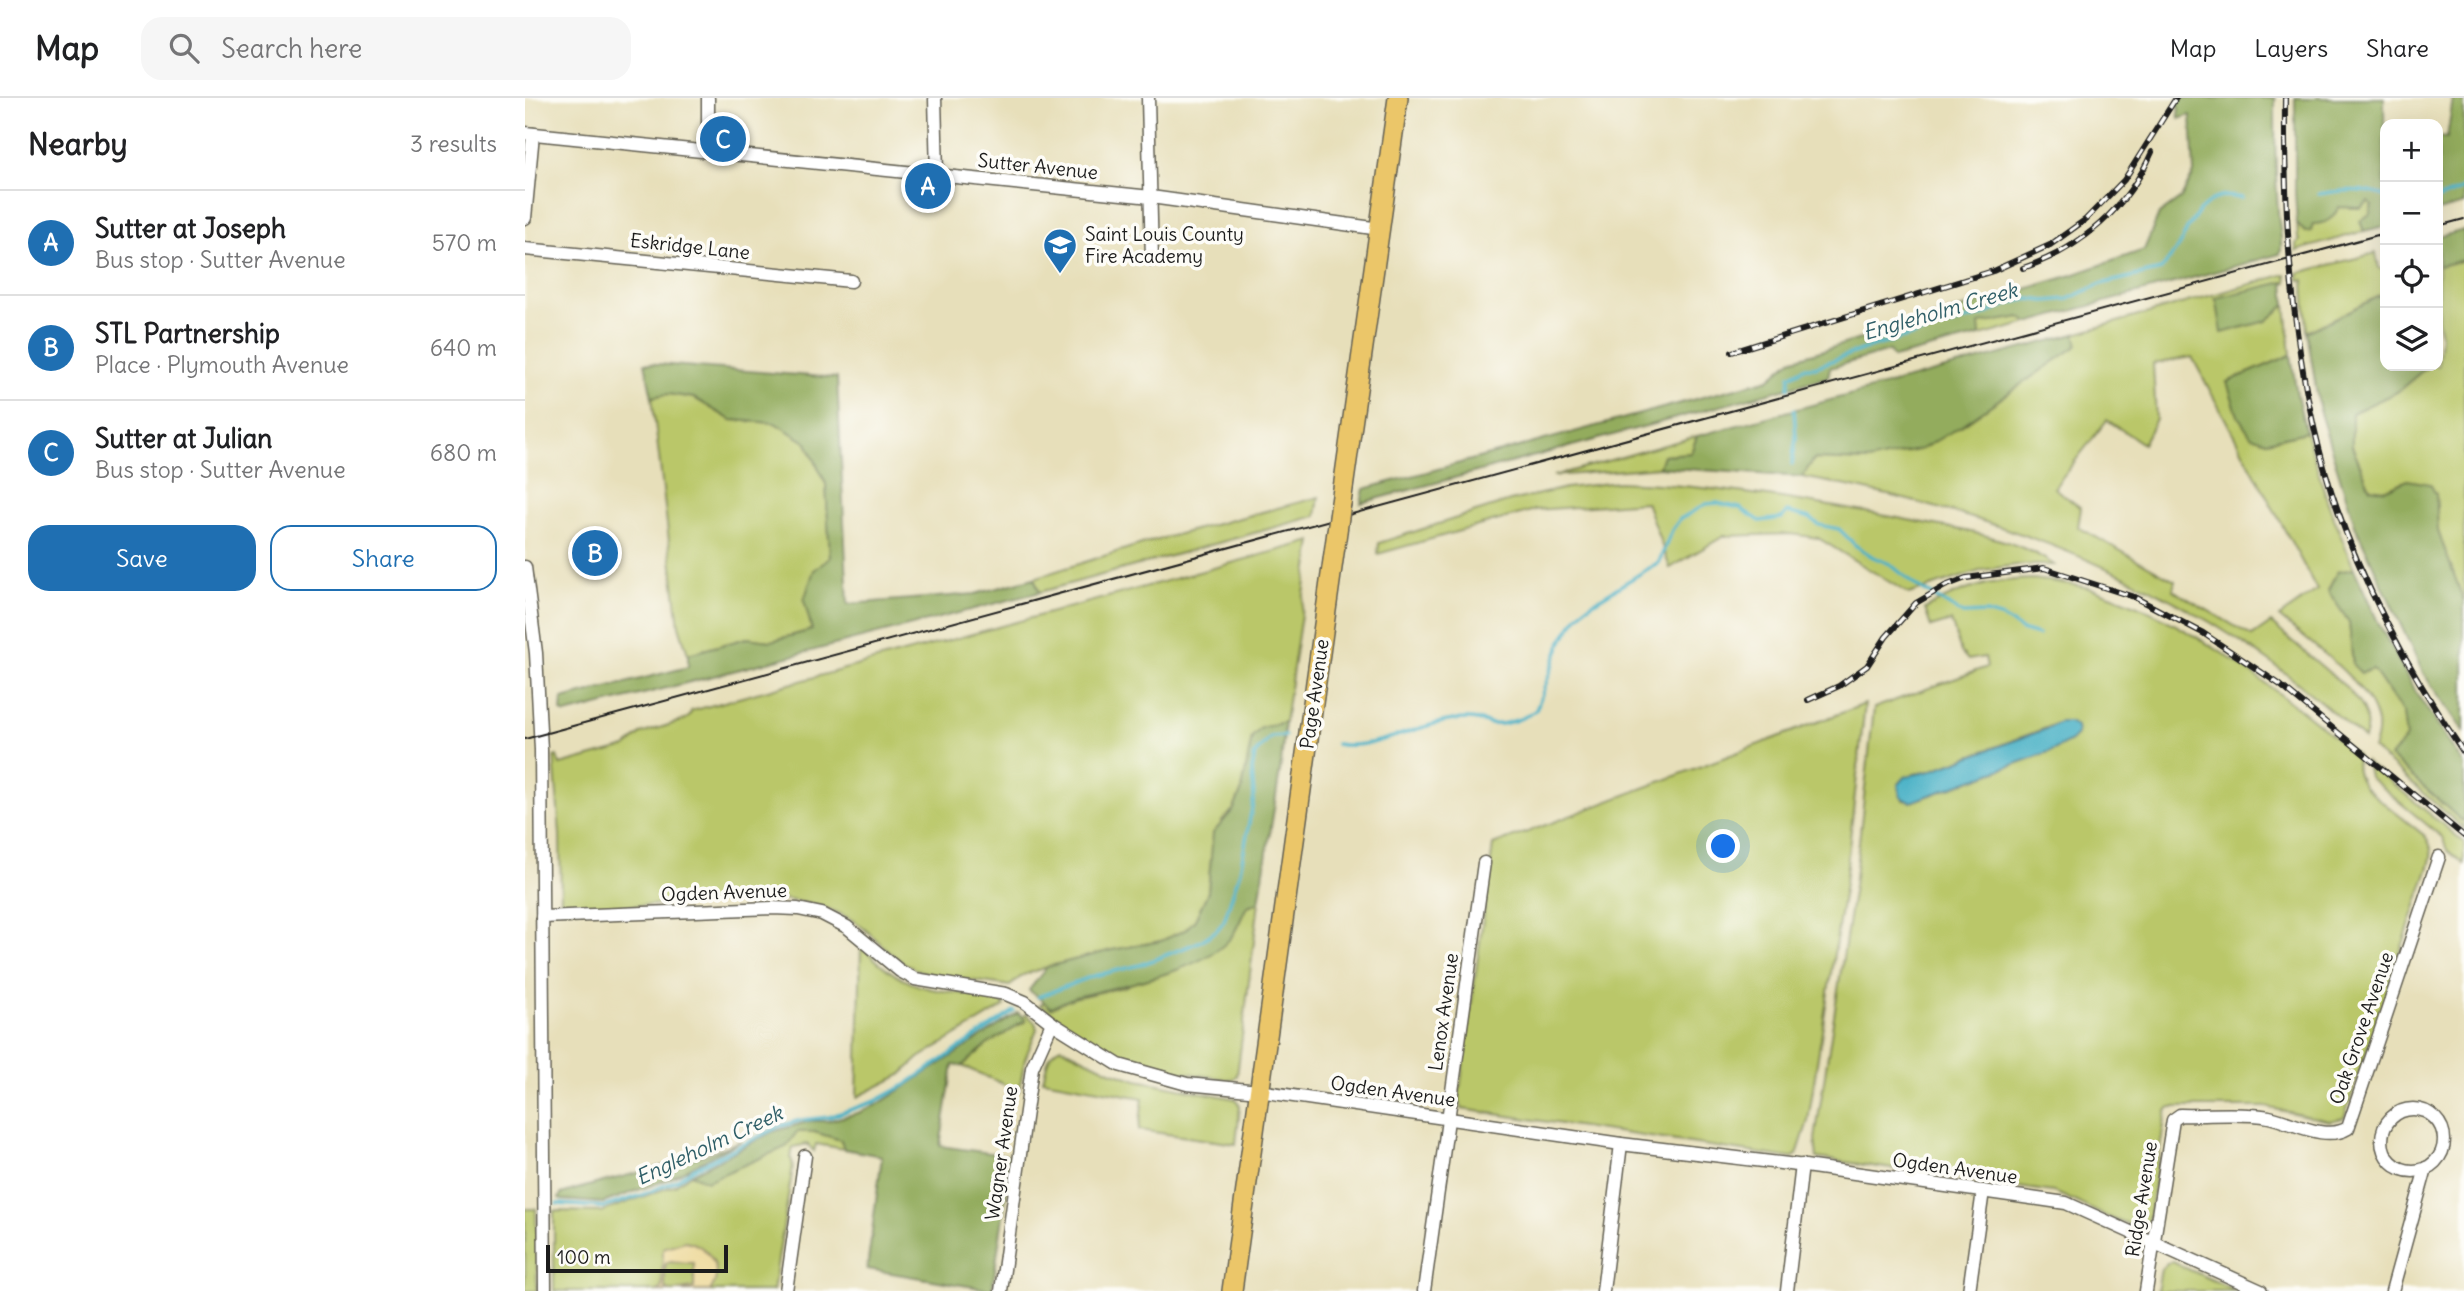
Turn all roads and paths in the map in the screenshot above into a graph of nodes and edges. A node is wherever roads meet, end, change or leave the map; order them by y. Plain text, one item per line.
1 (708, 98) edge
2 (935, 98) edge
3 (1148, 98) edge
4 (1398, 98) edge
5 (529, 133) edge
6 (708, 150) junction
7 (937, 174) junction
8 (1151, 197) junction
9 (525, 218) edge
10 (1380, 229) junction
11 (525, 249) edge
12 (1152, 260) dead end
13 (851, 281) dead end
14 (525, 567) edge
15 (2439, 856) dead end
16 (1484, 863) dead end
17 (543, 917) junction
18 (1052, 1024) junction
19 (1259, 1091) junction
20 (2180, 1115) joint
21 (1448, 1118) junction
22 (1621, 1144) junction
23 (805, 1156) dead end
24 (1802, 1165) junction
25 (2426, 1168) junction
26 (1983, 1191) junction
27 (2153, 1243) junction
28 (545, 1291) edge
29 (786, 1291) edge
30 (1001, 1291) edge
31 (1232, 1291) edge
32 (1424, 1291) edge
33 (1603, 1291) edge
34 (1787, 1291) edge
35 (1969, 1291) edge
36 (2146, 1291) edge
37 (2261, 1291) edge
38 (2392, 1291) edge

1 - 6 street
2 - 7 street
3 - 8 street
4 - 10 main road, Page Avenue
5 - 6 street, Sutter Avenue
5 - 9 street
6 - 7 street, Sutter Avenue
7 - 8 street, Sutter Avenue
8 - 10 street, Sutter Avenue
8 - 12 street
10 - 19 main road, Page Avenue, bridge
11 - 13 street, Eskridge Lane
14 - 17 street
15 - 20 street, Oak Grove Avenue
16 - 21 street, Lenox Avenue
17 - 18 street, Ogden Avenue
17 - 28 street
18 - 19 street, Ogden Avenue
18 - 30 street, Wagner Avenue
19 - 21 street, Ogden Avenue
19 - 31 main road, Page Avenue
20 - 27 street, Ridge Avenue
21 - 22 street, Ogden Avenue
21 - 32 street, Lenox Avenue
22 - 24 street, Ogden Avenue
22 - 33 street
23 - 29 street
24 - 26 street, Ogden Avenue
24 - 34 street
25 - 25 street
25 - 38 street
26 - 27 street, Ogden Avenue
26 - 35 street
27 - 36 street, Ridge Avenue
27 - 37 street, Ogden Avenue

